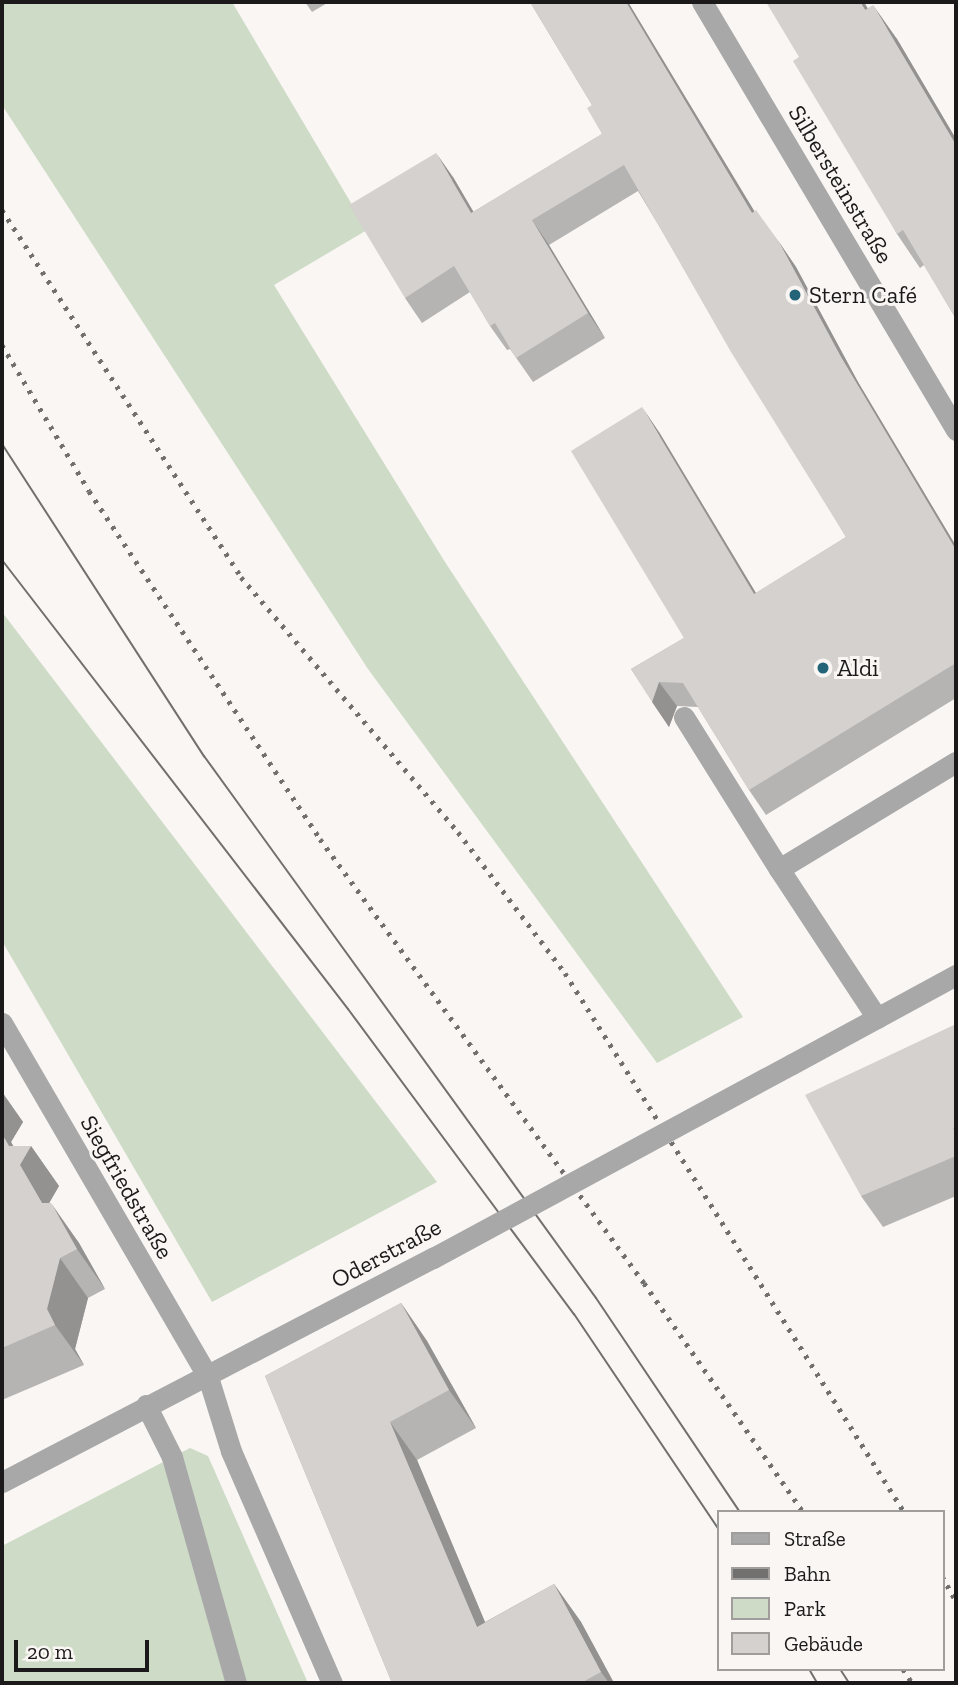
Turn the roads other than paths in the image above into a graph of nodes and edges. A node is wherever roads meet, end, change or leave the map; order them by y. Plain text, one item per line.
1 (702, 2) edge
2 (956, 430) edge
3 (684, 717) edge
4 (956, 762) edge
5 (779, 869) junction
6 (956, 975) edge
7 (877, 1017) junction
8 (2, 1023) edge
9 (208, 1377) junction
10 (146, 1405) junction
11 (2, 1482) edge
12 (236, 1683) edge
13 (332, 1683) edge

1 - 2 street, Silbersteinstraße
3 - 5 street
4 - 5 street
5 - 7 street
6 - 7 street, Oderstraße
7 - 9 street, Oderstraße, bridge
8 - 9 street, Siegfriedstraße
9 - 10 street, Oderstraße
9 - 13 street, Siegfriedstraße
10 - 11 street, Oderstraße
10 - 12 street

